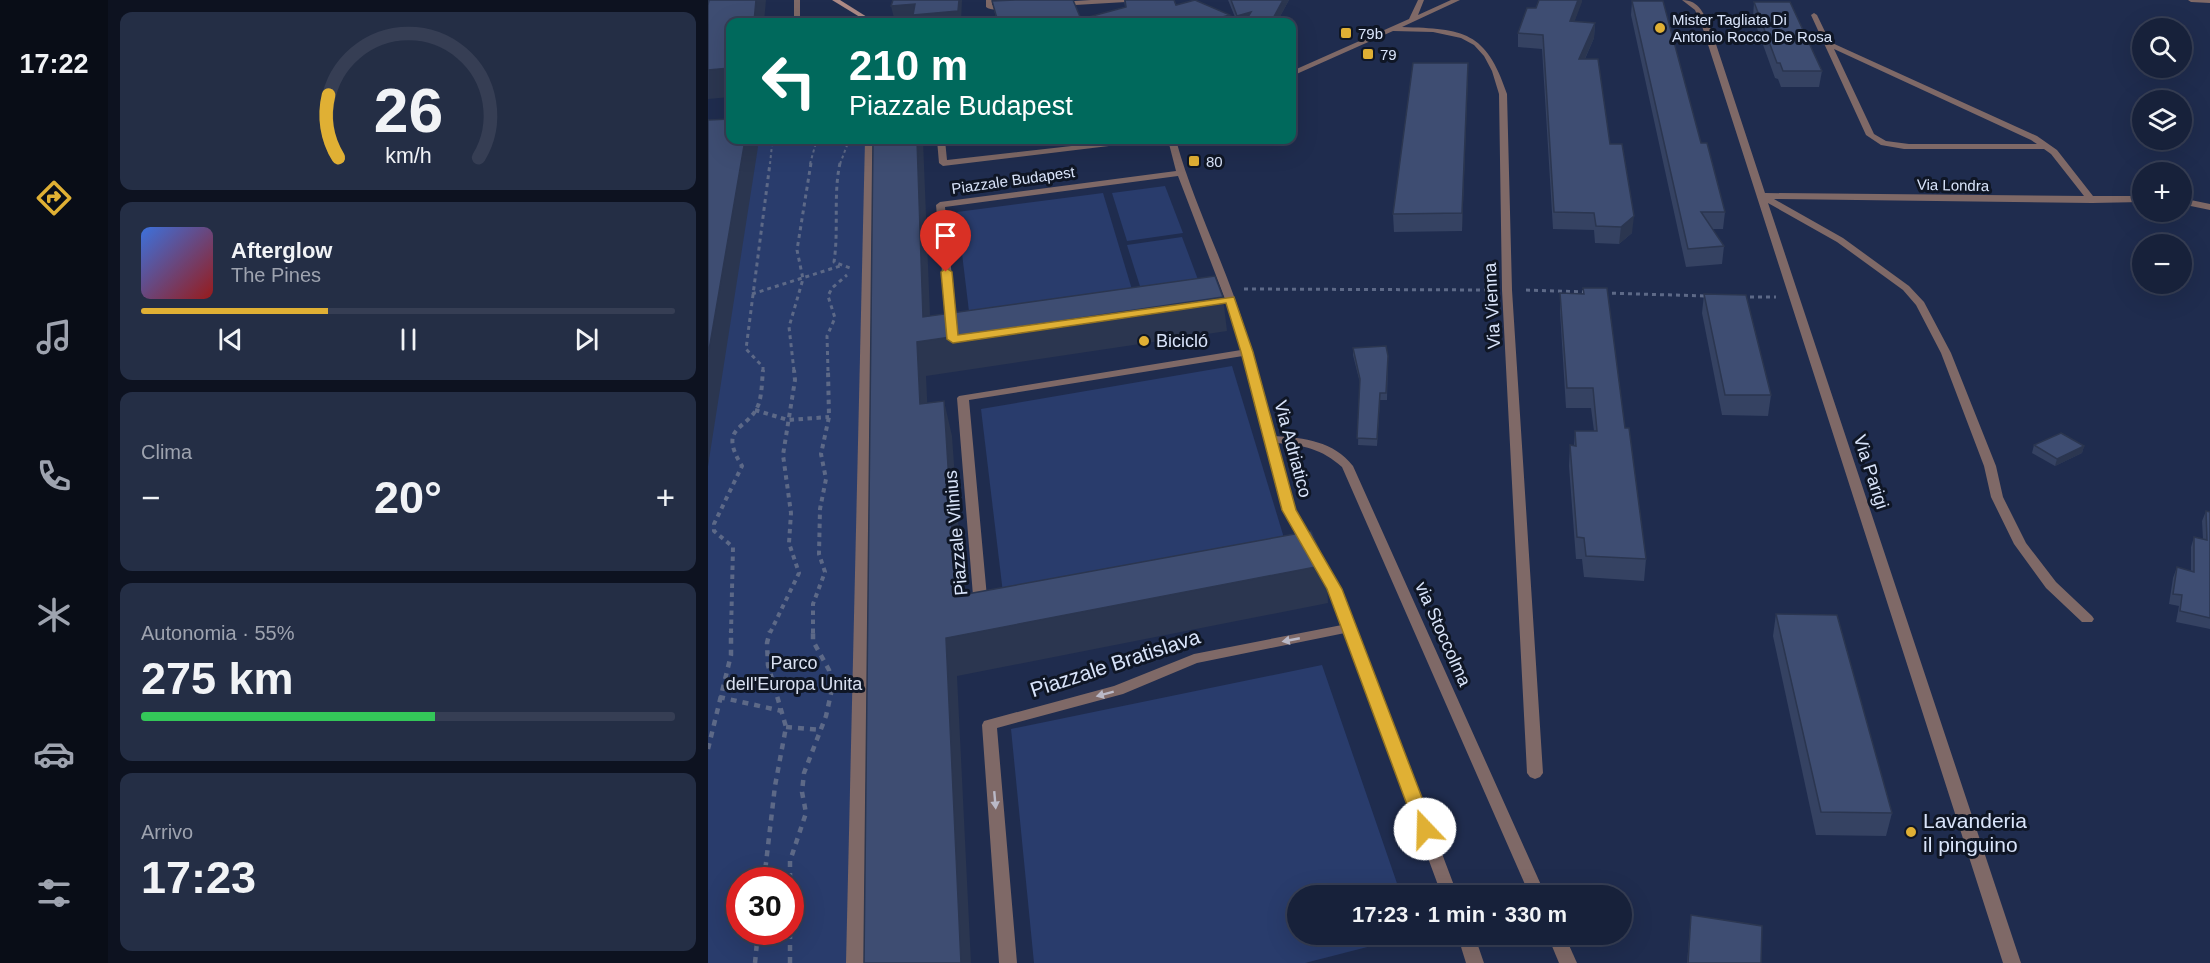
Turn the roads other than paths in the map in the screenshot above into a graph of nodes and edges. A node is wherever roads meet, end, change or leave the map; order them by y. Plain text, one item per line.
1 (797, 0) edge
2 (835, 0) edge
3 (989, 0) edge
4 (1126, 0) edge
5 (1421, 0) edge
6 (1432, 0) edge
7 (1685, 0) edge
8 (2191, 0) edge
9 (1453, 1) edge
10 (2210, 1) edge
11 (1048, 4) edge
12 (1012, 6) edge
13 (1814, 15) dead end
14 (797, 18) edge
15 (865, 18) edge
16 (1412, 20) junction
17 (1391, 29) junction
18 (1828, 44) junction
19 (1296, 72) edge
20 (869, 144) edge
21 (941, 144) edge
22 (1107, 144) edge
23 (1173, 144) edge
24 (2047, 146) junction
25 (1181, 172) junction
26 (1763, 196) junction
27 (2210, 199) edge
28 (2092, 200) junction
29 (2132, 200) edge
30 (2192, 200) edge
31 (2192, 203) edge
32 (2210, 207) edge
33 (1230, 299) junction
34 (1219, 301) edge
35 (953, 339) edge
36 (1247, 352) junction
37 (1270, 439) junction
38 (993, 612) edge
39 (2087, 619) dead end
40 (1348, 628) junction
41 (1535, 773) dead end
42 (1446, 885) edge
43 (1533, 885) edge
44 (1468, 945) edge
45 (1561, 945) edge
46 (1472, 962) edge
47 (855, 963) edge
48 (1008, 963) edge
49 (1568, 963) edge
50 (2012, 963) edge

1 - 14 street
2 - 15 street
3 - 12 street
4 - 11 street
5 - 16 street
6 - 9 street
7 - 26 street, Via Parigi
8 - 10 street
9 - 16 street
13 - 18 street
16 - 17 street
17 - 19 street, Via Vienna
17 - 41 street, Via Vienna
18 - 24 street
18 - 24 street
20 - 47 street
21 - 22 street
23 - 25 street, Via Adriatico
24 - 28 street
25 - 33 street, Via Adriatico
25 - 35 street, Piazzale Budapest
26 - 28 street, Via Londra
26 - 39 street
26 - 50 street, Via Parigi
27 - 30 street
28 - 29 street, Via Londra
31 - 32 street
33 - 34 street
33 - 36 street, Via Adriatico
36 - 37 street, Via Adriatico
36 - 38 street, Piazzale Vilnius
37 - 40 street, Via Adriatico
37 - 43 street, via Stoccolma
40 - 42 street, Via Adriatico
40 -> 48 street, Piazzale Bratislava
44 - 46 street
45 - 49 street

